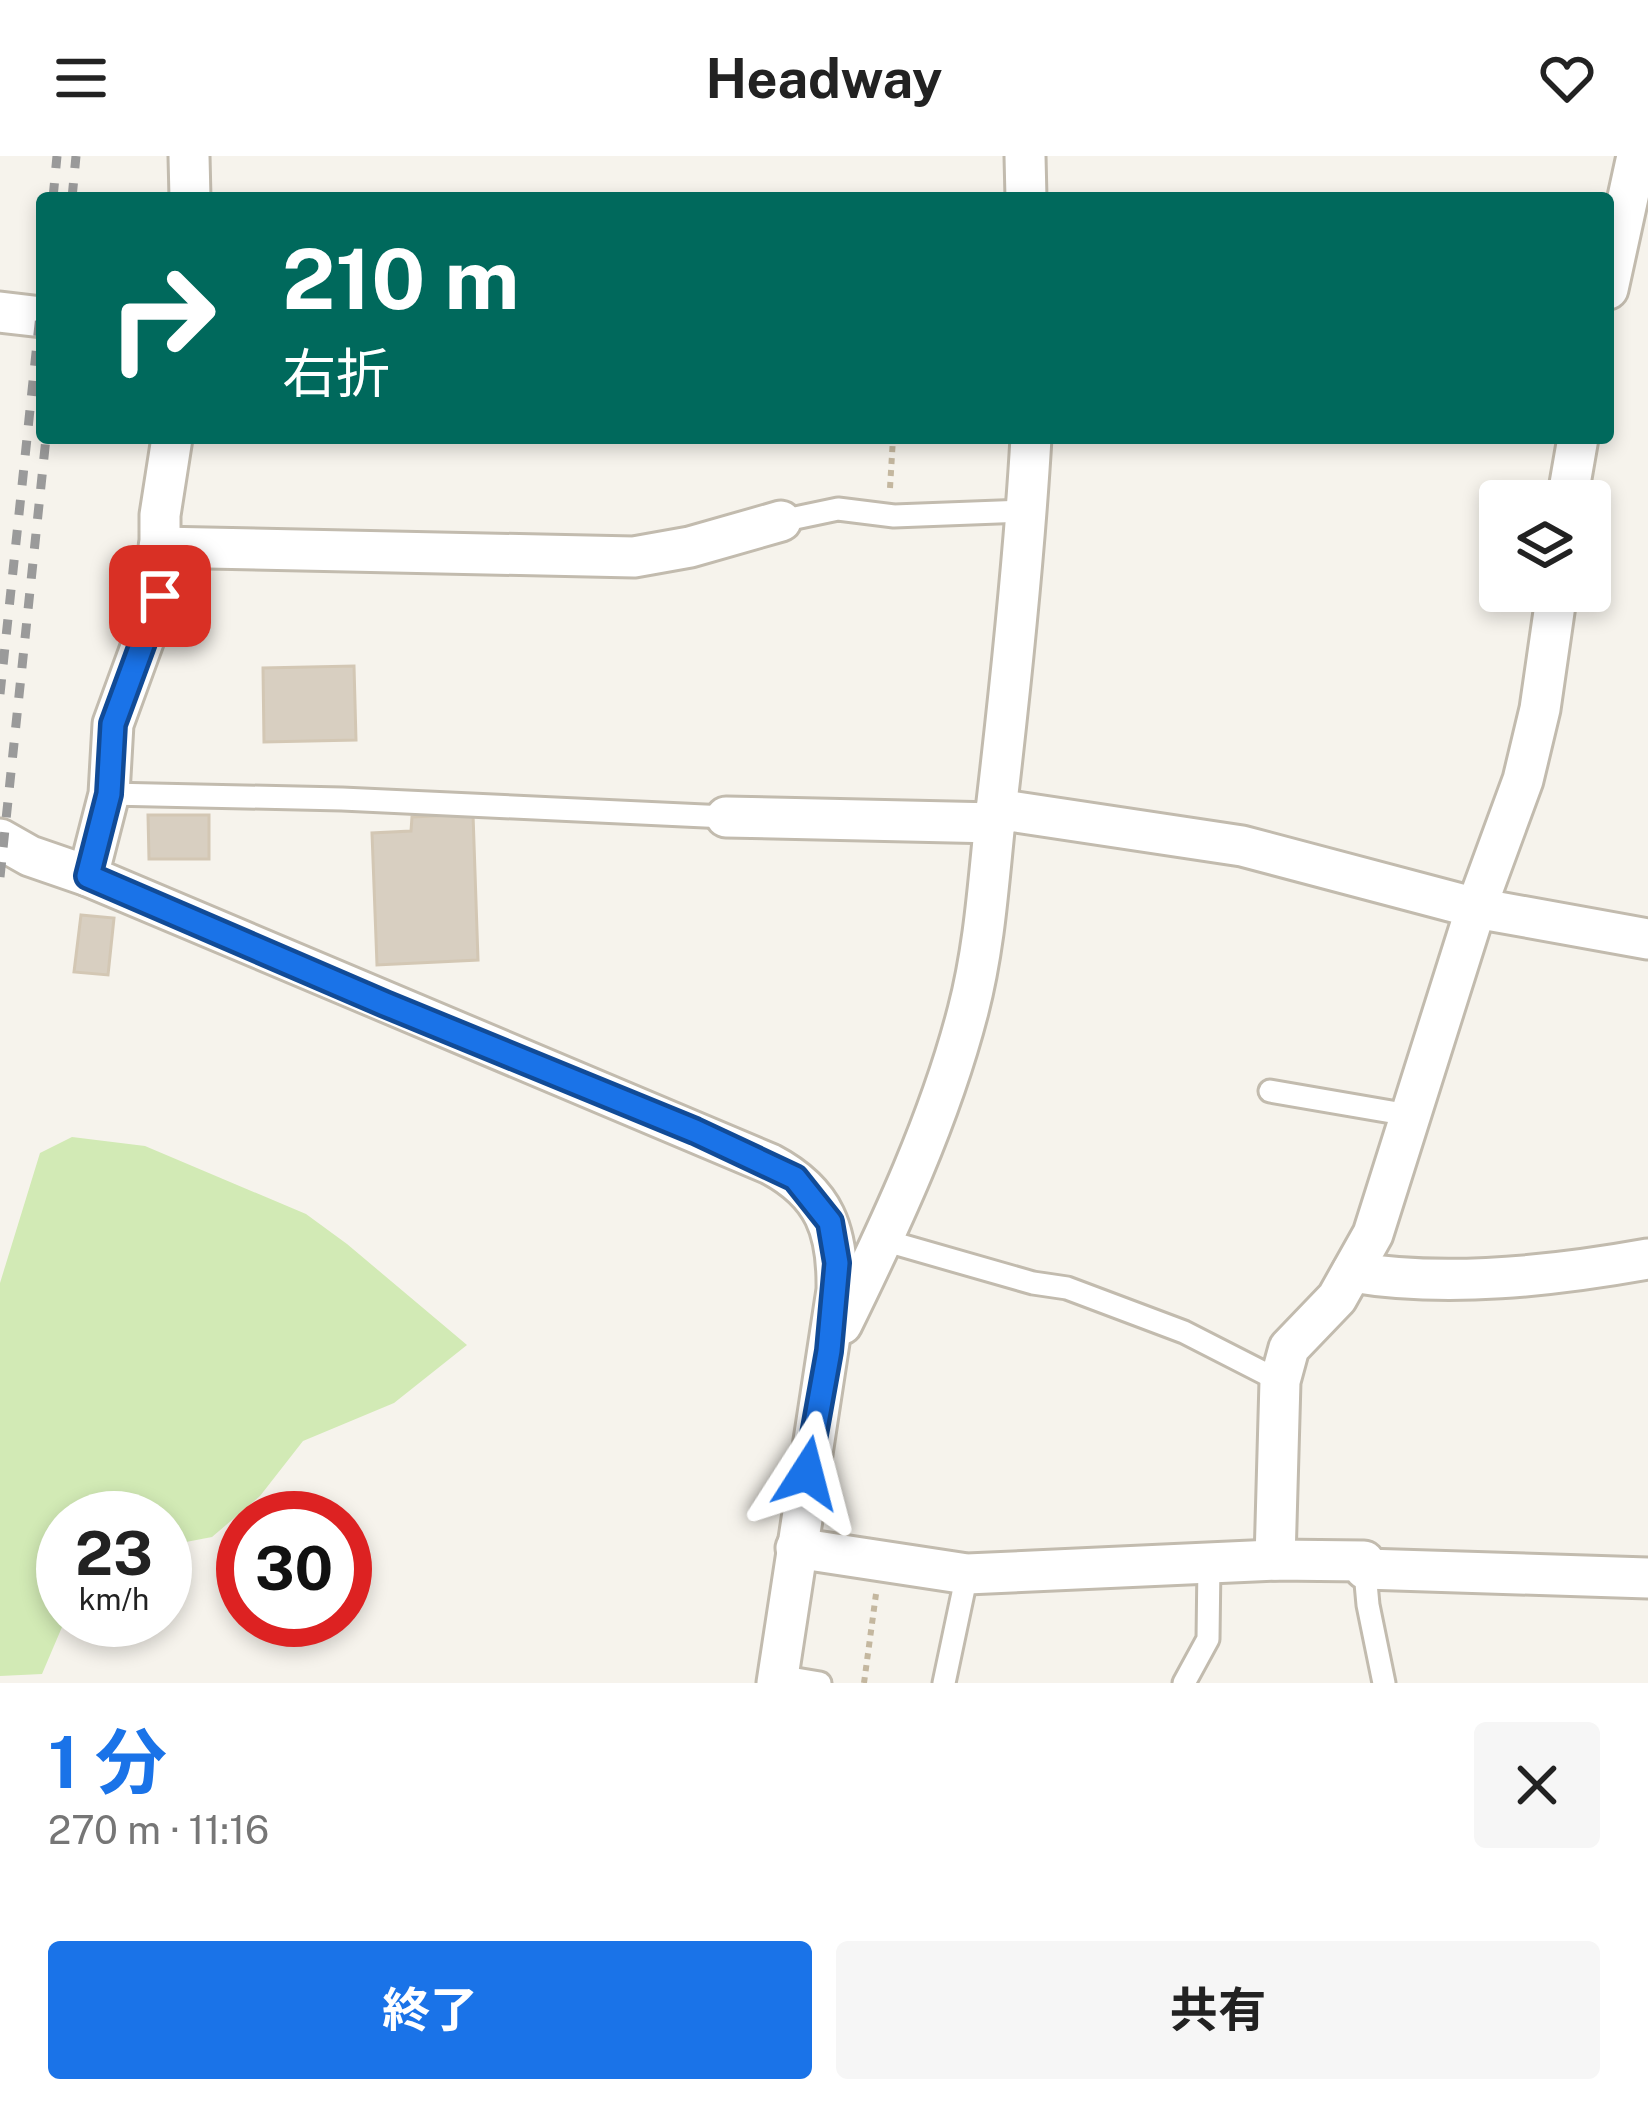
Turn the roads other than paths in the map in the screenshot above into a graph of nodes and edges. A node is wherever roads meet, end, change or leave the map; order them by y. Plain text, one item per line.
1 (189, 156) edge
2 (1025, 156) edge
3 (1637, 156) edge
4 (190, 192) edge
5 (1027, 192) edge
6 (1614, 261) edge
7 (0, 312) edge
8 (36, 316) edge
9 (171, 444) edge
10 (1031, 444) edge
11 (1577, 444) edge
12 (1571, 480) edge
13 (1027, 511) junction
14 (781, 521) joint
15 (159, 547) junction
16 (1554, 612) edge
17 (109, 794) junction
18 (996, 816) junction
19 (726, 817) joint
20 (0, 839) edge
21 (88, 876) junction
22 (1476, 908) junction
23 (1648, 939) edge
24 (1270, 1091) dead end
25 (1409, 1115) junction
26 (883, 1240) junction
27 (1648, 1258) edge
28 (1352, 1272) junction
29 (829, 1351) junction
30 (1280, 1381) junction
31 (796, 1548) junction
32 (1275, 1560) junction
33 (1210, 1563) junction
34 (1365, 1565) junction
35 (967, 1574) junction
36 (1648, 1578) edge
37 (777, 1679) edge
38 (820, 1683) edge
39 (944, 1683) edge
40 (1184, 1683) edge
41 (1384, 1683) edge

1 - 4 street
2 - 5 street
3 - 6 street
7 - 8 street
9 - 15 street
10 - 13 street
11 - 12 street
13 - 14 lane
13 - 18 street
14 - 15 street
15 - 17 street
16 - 22 street
17 - 19 lane
17 - 21 street
18 - 19 street
18 - 22 street
18 - 26 street
20 - 21 street
21 - 29 street
22 - 23 street
22 - 25 street
24 - 25 lane
25 - 28 street
26 - 29 street
26 - 30 lane
27 - 28 street
28 - 30 street
29 - 31 street
30 - 32 street
31 - 35 street
31 - 37 street
32 - 33 street
32 - 34 street
33 - 35 street
33 - 40 lane
34 - 36 street
34 - 41 lane
35 - 39 lane
37 - 38 lane

